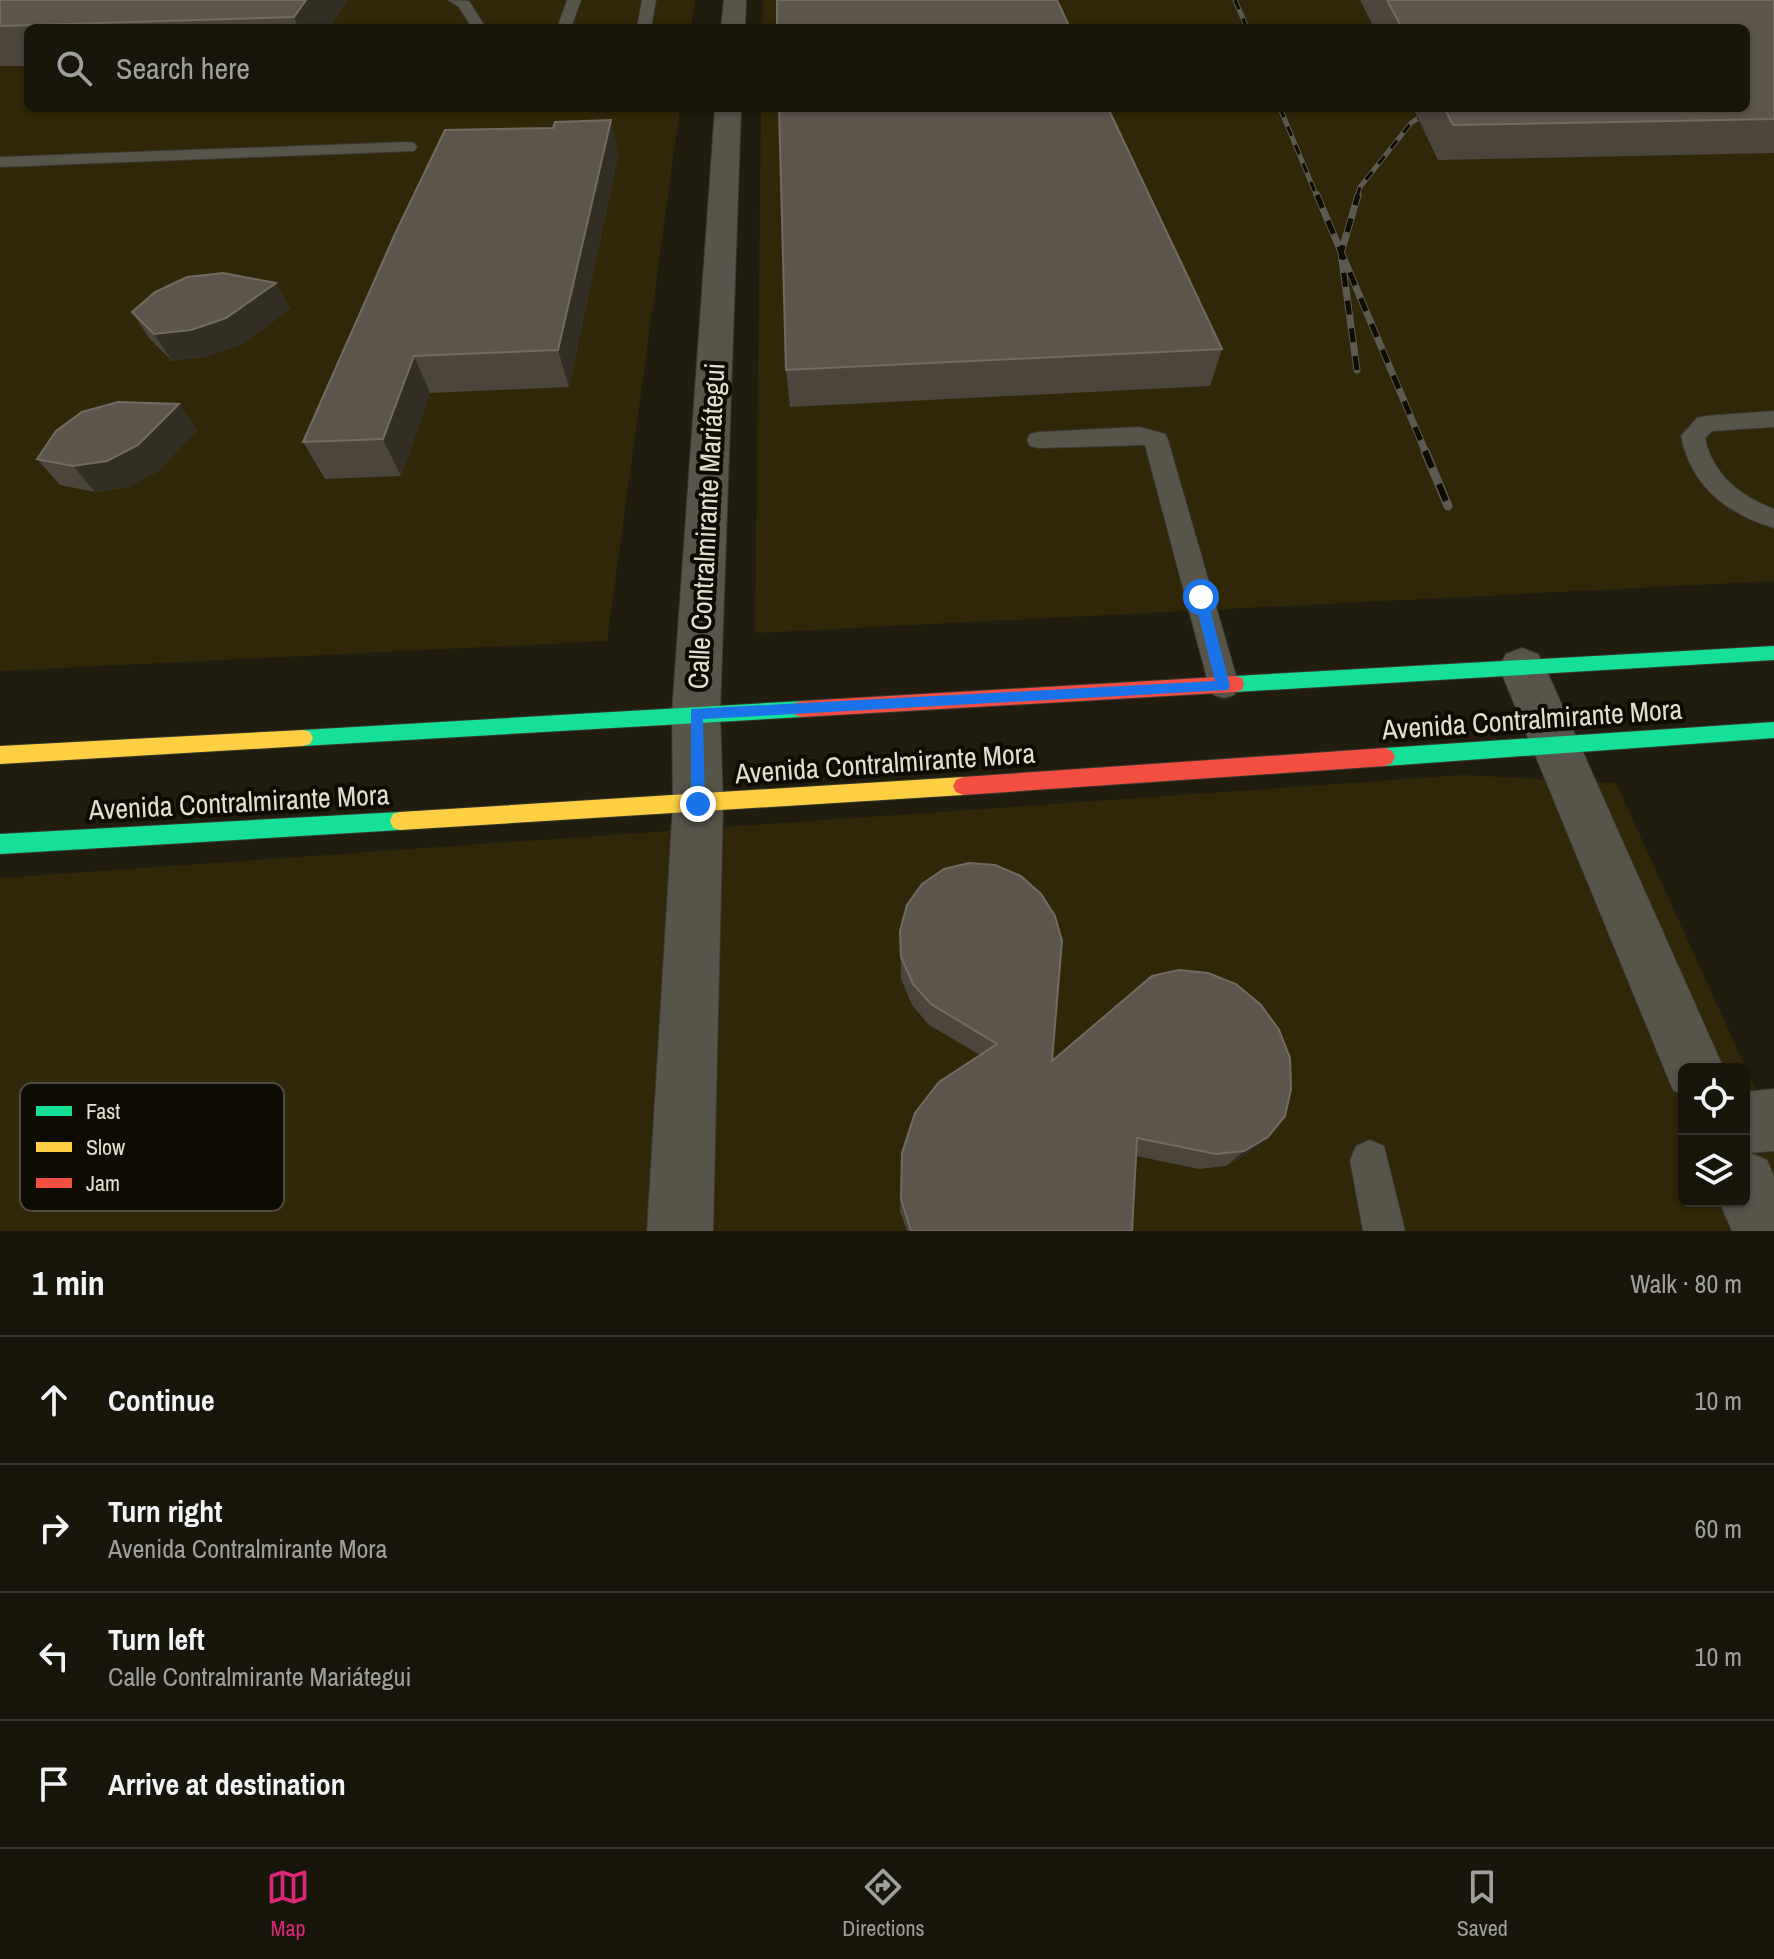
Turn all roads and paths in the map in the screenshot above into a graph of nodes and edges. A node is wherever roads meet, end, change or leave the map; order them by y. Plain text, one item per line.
1 (455, 0) edge
2 (574, 0) edge
3 (649, 0) edge
4 (735, 0) edge
5 (476, 24) edge
6 (565, 24) edge
7 (645, 24) edge
8 (733, 24) edge
9 (728, 112) edge
10 (408, 147) dead end
11 (0, 162) edge
12 (1774, 419) edge
13 (1039, 440) dead end
14 (1774, 519) edge
15 (1774, 653) edge
16 (1522, 667) junction
17 (1224, 686) junction
18 (696, 713) junction
19 (1774, 730) edge
20 (1558, 746) junction
21 (0, 755) edge
22 (698, 804) junction
23 (0, 844) edge
24 (1691, 1063) edge
25 (1774, 1120) edge
26 (1750, 1122) edge
27 (1370, 1160) dead end
28 (1750, 1197) edge
29 (680, 1231) edge
30 (1384, 1231) edge
31 (1765, 1231) edge

1 - 5 lane
2 - 6 lane
3 - 7 lane
4 - 8 street
9 - 18 street, Calle Contralmirante Mariátegui
10 - 11 lane
12 - 14 lane
13 - 17 lane
15 - 16 street, Avenida Contralmirante Mora
16 - 17 street, Avenida Contralmirante Mora
16 - 20 street
17 - 18 street, Avenida Contralmirante Mora
18 - 21 street, Avenida Contralmirante Mora
18 - 22 street, Calle Contralmirante Mariátegui
19 - 20 street, Avenida Contralmirante Mora
20 - 22 street, Avenida Contralmirante Mora
20 - 24 street
22 - 23 street, Avenida Contralmirante Mora
22 - 29 street, Calle Contralmirante Mariátegui
25 - 26 street
27 - 30 lane
28 - 31 street

